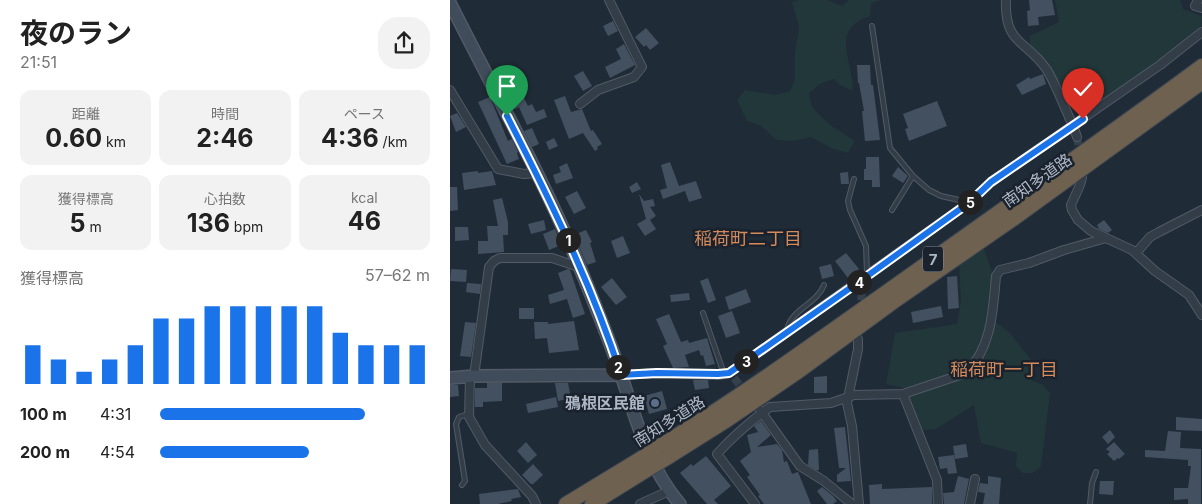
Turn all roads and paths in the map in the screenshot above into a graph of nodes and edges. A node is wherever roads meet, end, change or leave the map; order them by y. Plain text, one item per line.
1 (609, 0) edge
2 (1006, 0) edge
3 (450, 3) edge
4 (872, 26) dead end
5 (1202, 32) edge
6 (1202, 66) edge
7 (1202, 82) edge
8 (450, 90) edge
9 (580, 104) dead end
10 (1073, 126) junction
11 (1077, 137) tunnel mouth
12 (536, 173) junction
13 (912, 176) junction
14 (854, 178) dead end
15 (1082, 178) dead end
16 (970, 202) junction
17 (892, 210) dead end
18 (1202, 210) edge
19 (1106, 238) junction
20 (1136, 253) junction
21 (579, 266) junction
22 (866, 277) junction
23 (824, 285) dead end
24 (703, 313) dead end
25 (1202, 315) edge
26 (786, 333) junction
27 (858, 339) dead end
28 (621, 375) junction
29 (729, 375) junction
30 (472, 376) junction
31 (450, 378) edge
32 (903, 394) junction
33 (848, 398) junction
34 (760, 410) junction
35 (468, 414) junction
36 (663, 452) junction
37 (642, 465) junction
38 (1096, 472) dead end
39 (975, 479) dead end
40 (462, 485) dead end
41 (669, 491) junction
42 (536, 504) edge
43 (566, 504) edge
44 (592, 504) edge
45 (640, 504) edge
46 (680, 504) edge
47 (755, 504) edge
48 (852, 504) edge
49 (859, 504) edge
50 (938, 504) edge
51 (970, 504) edge
52 (1090, 504) edge

1 - 9 street
2 - 10 street
3 - 12 street
4 - 13 lane
5 - 10 street
6 - 36 highway, 南知多道路 / 7
7 - 36 highway, 南知多道路 / 7
8 - 12 street
10 - 11 street
10 - 16 street
12 - 21 street
13 - 16 lane
13 - 17 lane
14 - 22 lane
15 - 19 street
16 - 22 street
18 - 20 street
19 - 20 street
19 - 32 street
20 - 25 street
21 - 28 street
21 - 30 street
22 - 26 street
23 - 26 lane
24 - 29 lane
26 - 29 street
27 - 33 street
28 - 29 street
28 - 30 street
28 - 41 street
30 - 31 street
30 - 35 street
32 - 33 street
32 - 50 street
33 - 34 street
33 - 49 street
34 - 47 street
34 - 48 street
35 - 40 lane
35 - 42 street
36 - 37 highway, 南知多道路 / 7, bridge
37 - 43 highway, 南知多道路 / 7
37 - 44 highway, 南知多道路 / 7
38 - 52 lane
39 - 51 street
41 - 45 street
41 - 46 street

